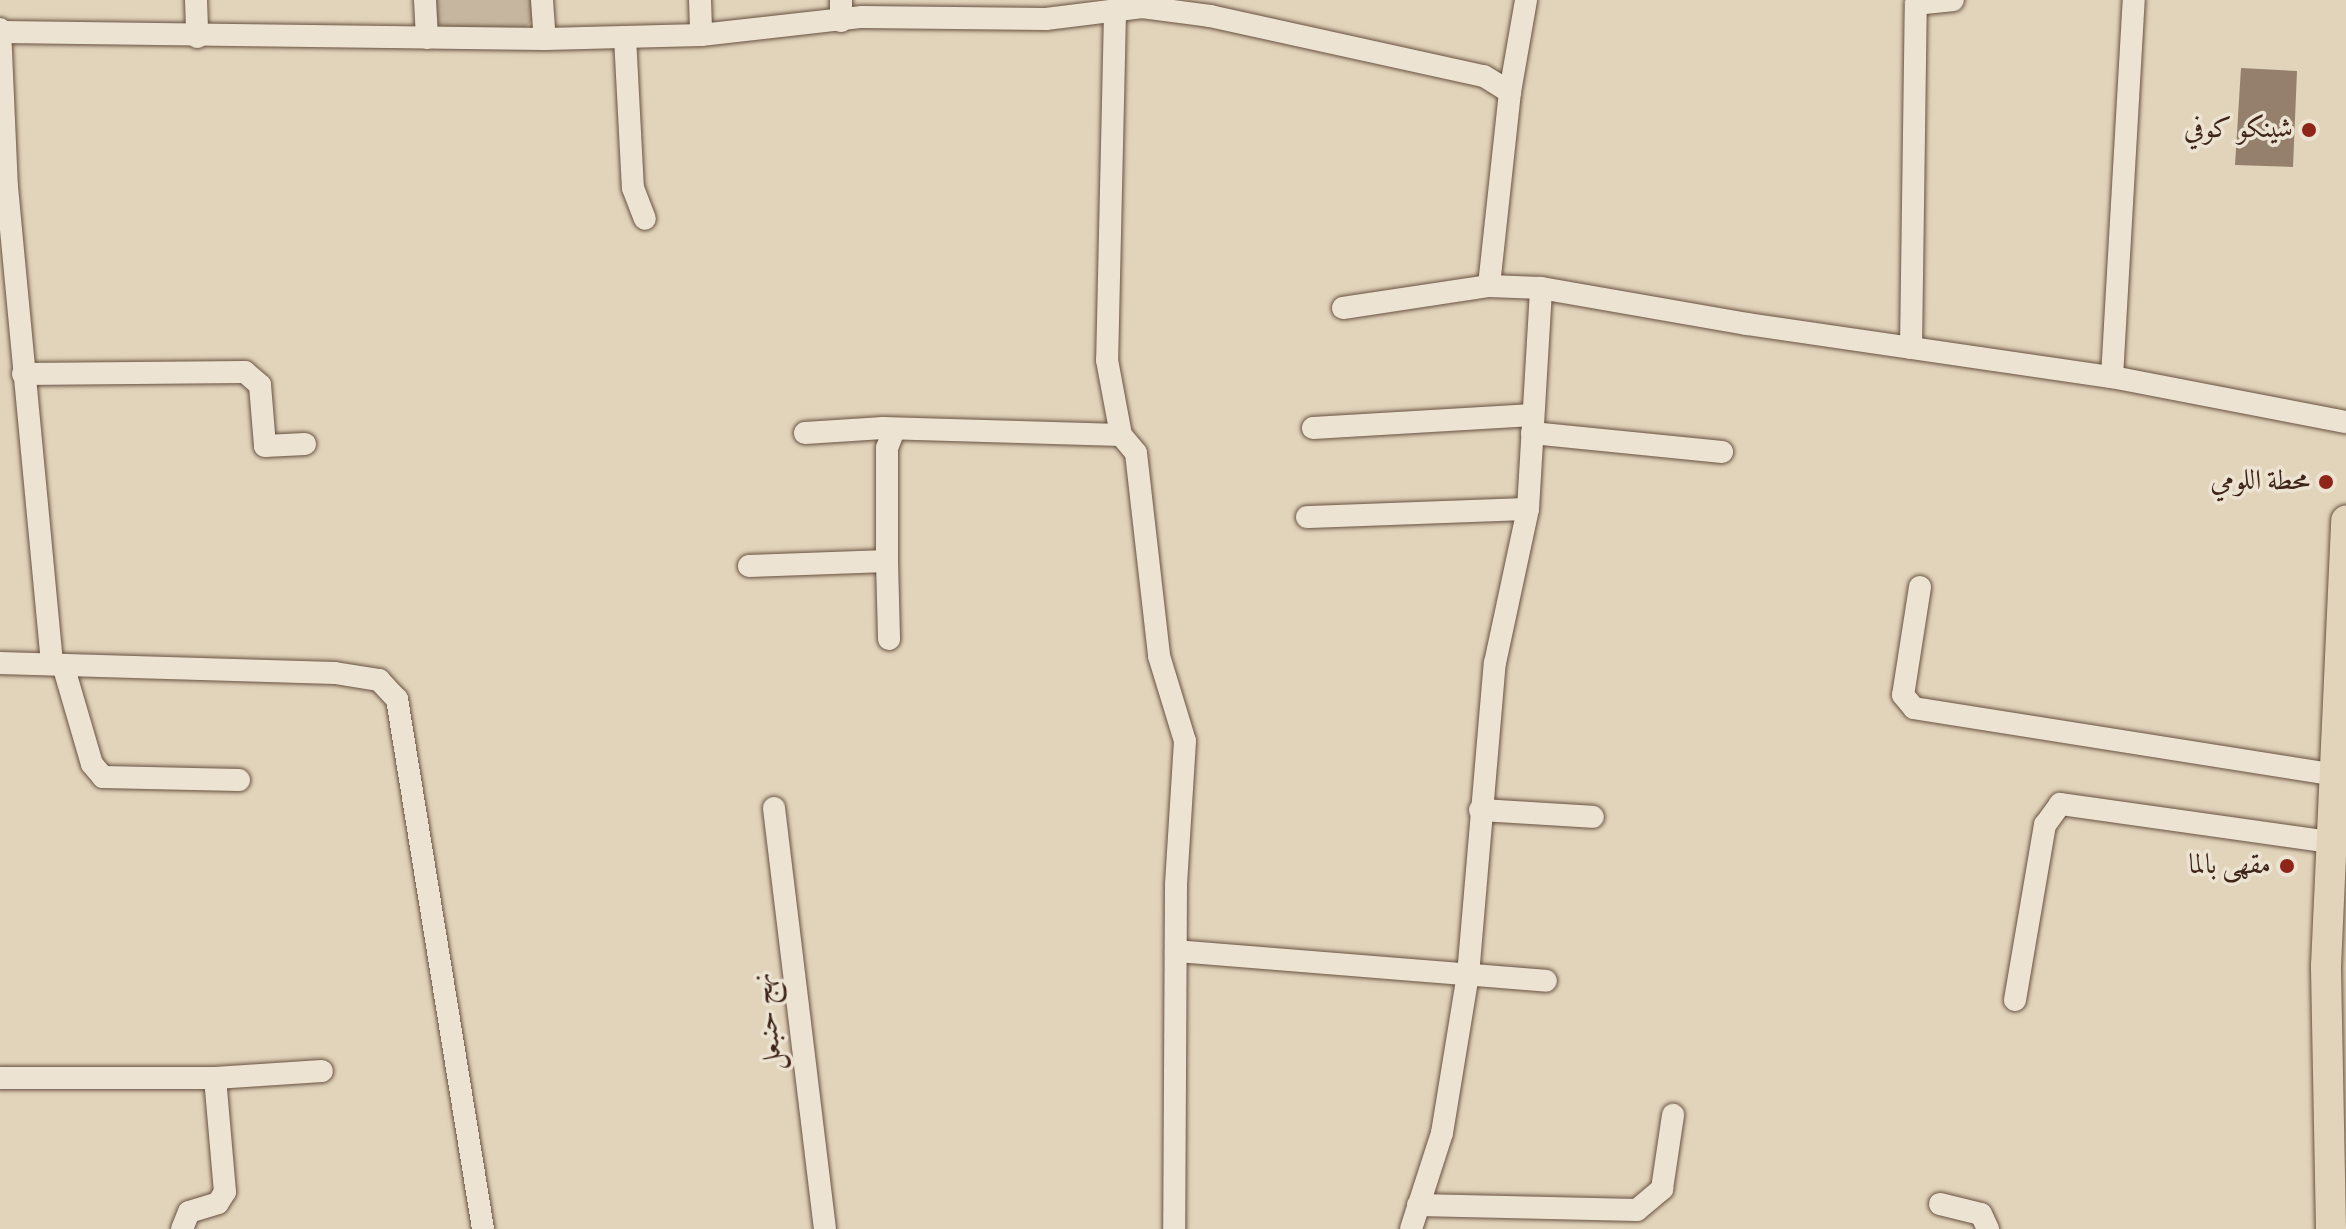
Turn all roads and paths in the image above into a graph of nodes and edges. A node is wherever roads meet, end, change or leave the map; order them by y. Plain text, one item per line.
1 (196, 0) edge
2 (425, 0) edge
3 (542, 0) edge
4 (700, 0) edge
5 (1526, 0) edge
6 (1953, 0) edge
7 (2134, 0) edge
8 (1915, 2) edge
9 (841, 11) edge
10 (1115, 13) junction
11 (1, 30) edge
12 (701, 35) junction
13 (197, 37) junction
14 (625, 37) junction
15 (427, 38) junction
16 (545, 39) junction
17 (1510, 92) junction
18 (645, 219) dead end
19 (1489, 286) junction
20 (1541, 288) junction
21 (1343, 308) dead end
22 (1911, 348) junction
23 (23, 374) junction
24 (2112, 377) junction
25 (2346, 422) edge
26 (1533, 424) junction
27 (1313, 428) dead end
28 (894, 430) junction
29 (805, 433) dead end
30 (1121, 435) junction
31 (305, 444) dead end
32 (1722, 452) dead end
33 (1528, 509) junction
34 (1307, 517) dead end
35 (2346, 520) edge
36 (887, 561) junction
37 (2345, 565) edge
38 (749, 566) dead end
39 (1920, 587) dead end
40 (889, 639) dead end
41 (0, 663) edge
42 (58, 664) junction
43 (2336, 775) junction
44 (239, 780) dead end
45 (774, 808) dead end
46 (1480, 810) junction
47 (1593, 817) dead end
48 (2332, 842) junction
49 (1176, 951) junction
50 (2336, 966) edge
51 (1468, 975) junction
52 (1546, 981) dead end
53 (2015, 1000) dead end
54 (322, 1071) dead end
55 (0, 1078) edge
56 (215, 1078) junction
57 (1673, 1115) dead end
58 (1940, 1204) dead end
59 (1418, 1205) junction
60 (182, 1229) edge
61 (483, 1229) edge
62 (825, 1229) edge
63 (1174, 1229) edge
64 (1411, 1229) edge
65 (1988, 1229) edge
66 (2331, 1229) edge

1 - 13 street
2 - 15 street
3 - 16 street
4 - 12 street
5 - 17 street
6 - 8 street
7 - 24 street
8 - 22 street
9 - 10 street
9 - 12 street
10 - 17 street
10 - 30 street
11 - 13 street
11 - 23 street
12 - 14 street
13 - 15 street
14 - 16 street
14 - 18 street
15 - 16 street
17 - 19 street
19 - 20 street
19 - 21 street
20 - 22 street
20 - 26 street
22 - 24 street
23 - 31 street
23 - 42 street
24 - 25 street
26 - 27 street
26 - 32 street
26 - 33 street
28 - 29 street
28 - 30 street
28 - 36 street
30 - 49 street
33 - 34 street
33 - 46 street
35 - 37 main road
36 - 38 street
36 - 40 street
37 - 43 main road
39 - 43 street
41 - 42 street
42 - 44 street
42 - 61 street
43 - 48 main road
45 - 62 street, نهج حنبعل
46 - 47 street
46 - 51 street
48 - 50 main road
48 - 53 street
49 - 51 street
49 - 63 street
50 - 66 main road
51 - 52 street
51 - 59 street
54 - 56 street
55 - 56 street
56 - 60 street
57 - 59 street
58 - 65 street
59 - 64 street

